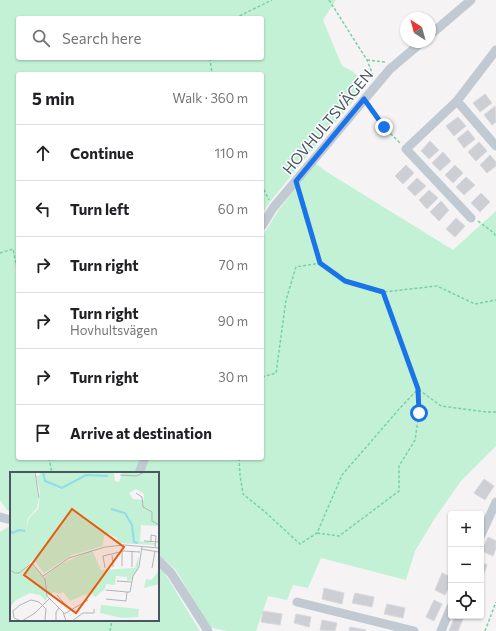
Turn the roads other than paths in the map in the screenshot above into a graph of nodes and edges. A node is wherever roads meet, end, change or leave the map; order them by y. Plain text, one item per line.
1 (471, 0) edge
2 (436, 30) edge
3 (415, 48) edge
4 (496, 50) edge
5 (457, 101) junction
6 (496, 146) edge
7 (471, 218) road end
8 (264, 223) edge
9 (144, 460) edge
10 (139, 472) edge
11 (496, 502) edge
12 (0, 517) edge
13 (10, 520) edge
14 (484, 528) edge
15 (159, 561) edge
16 (297, 602) dead end
17 (448, 614) edge
18 (208, 631) edge
19 (414, 631) edge
20 (441, 631) edge

1 - 2 street
3 - 8 street, HOVHULTSVÄGEN
4 - 5 street
5 - 6 street
5 - 7 street
9 - 10 street
11 - 14 street
12 - 13 street
15 - 18 street
16 - 19 street
17 - 20 street

